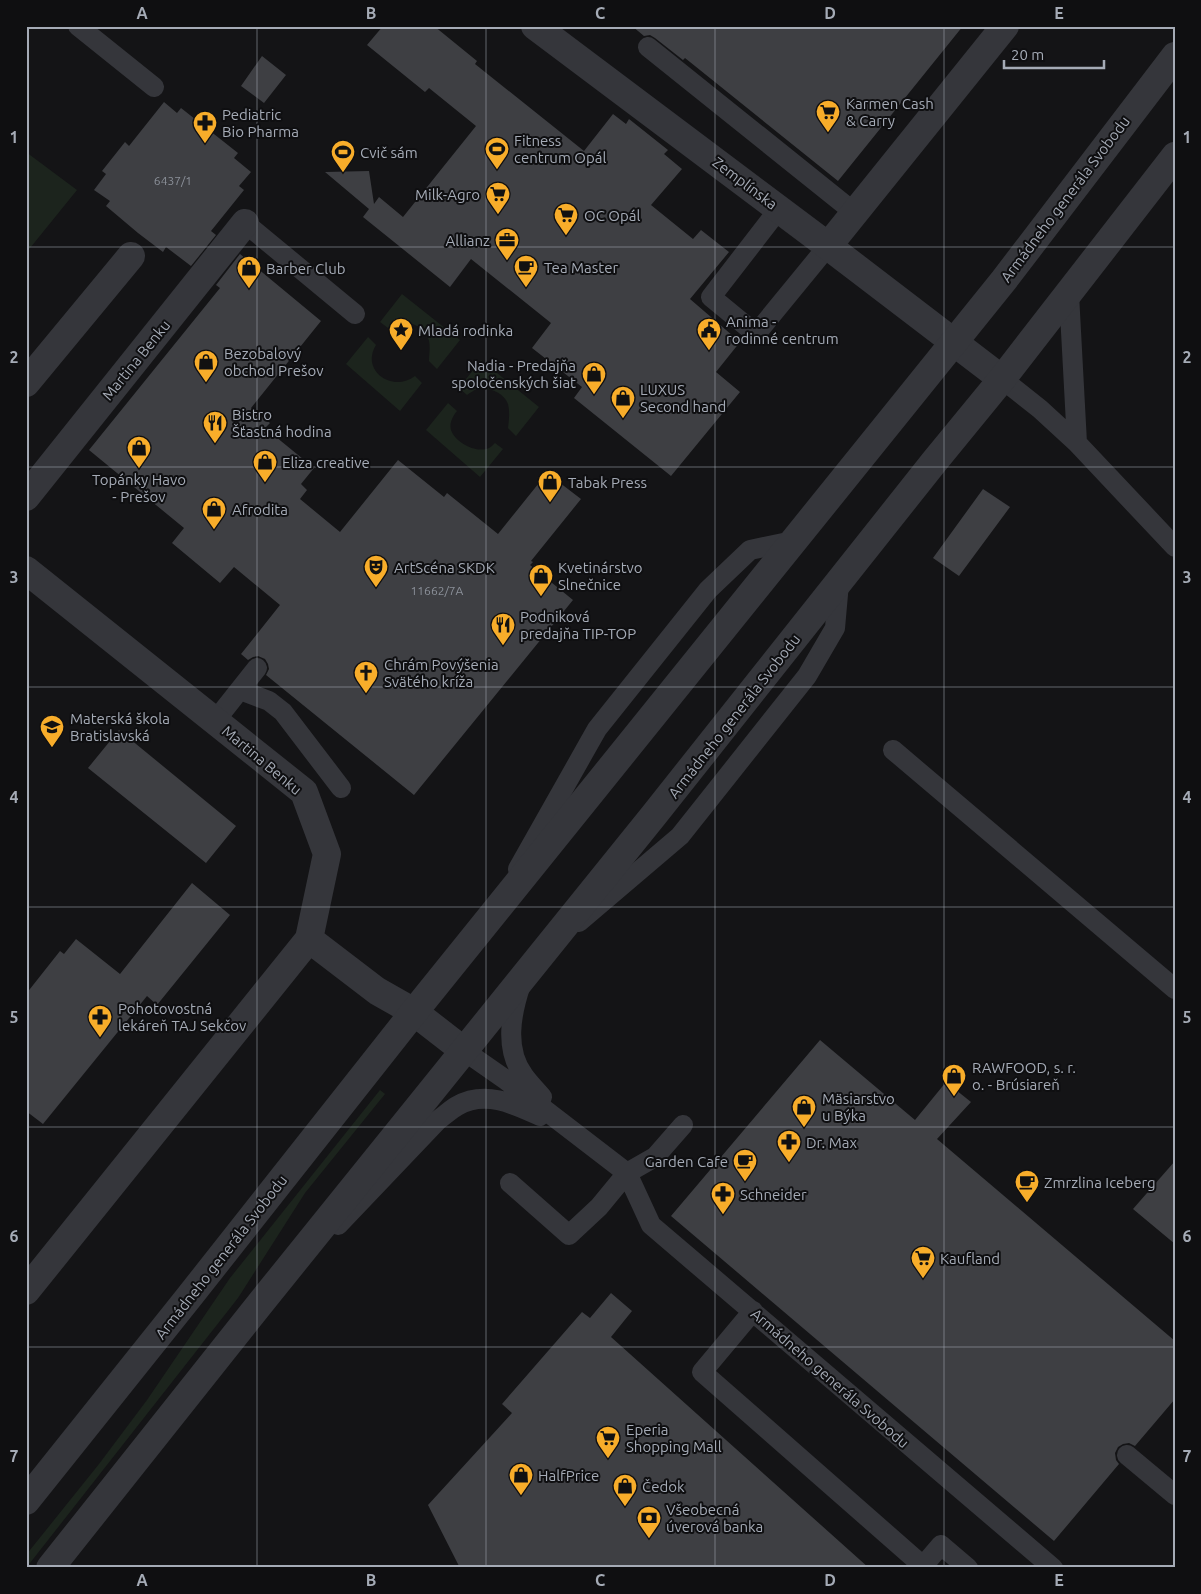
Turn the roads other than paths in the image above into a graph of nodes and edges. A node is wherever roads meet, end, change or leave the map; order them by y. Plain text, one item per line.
1 (78, 26) edge
2 (535, 26) edge
3 (1005, 26) edge
4 (648, 47) dead end
5 (1175, 56) edge
6 (154, 87) dead end
7 (1175, 156) edge
8 (779, 209) junction
9 (855, 212) junction
10 (245, 223) joint
11 (828, 246) junction
12 (131, 256) dead end
13 (1070, 294) junction
14 (355, 314) dead end
15 (954, 342) junction
16 (1002, 379) junction
17 (26, 383) edge
18 (1076, 443) junction
19 (26, 497) edge
20 (1175, 547) edge
21 (26, 570) edge
22 (257, 668) dead end
23 (240, 690) junction
24 (215, 720) junction
25 (893, 750) dead end
26 (341, 788) dead end
27 (309, 939) junction
28 (524, 976) junction
29 (1175, 989) edge
30 (414, 1012) junction
31 (463, 1050) junction
32 (683, 1125) dead end
33 (569, 1129) junction
34 (628, 1173) junction
35 (510, 1183) dead end
36 (26, 1291) edge
37 (263, 1300) junction
38 (753, 1311) junction
39 (1127, 1455) dead end
40 (1175, 1495) edge
41 (26, 1501) edge
42 (55, 1565) edge
43 (968, 1568) edge
44 (1053, 1568) edge

1 - 6 lane
2 - 8 street, Zemplínska
3 - 9 street
4 - 9 lane
5 - 15 street, Armádneho generála Svobodu
7 - 13 street, Armádneho generála Svobodu
8 - 11 street, Zemplínska
8 - 11 lane
9 - 11 street
10 - 14 lane
10 - 19 street, Martina Benku
11 - 15 street, Zemplínska
12 - 17 street
13 - 16 street, Armádneho generála Svobodu
13 - 18 lane
15 - 16 street
15 - 30 street, Armádneho generála Svobodu
16 - 18 lane
16 - 28 street, Armádneho generála Svobodu
18 - 20 lane
21 - 24 street, Martina Benku
22 - 23 lane
23 - 24 lane
23 - 26 lane
24 - 27 street, Martina Benku
25 - 29 lane
27 - 30 street
27 - 36 street
28 - 31 street, Armádneho generála Svobodu
28 - 33 lane
30 - 31 street
30 - 41 street, Armádneho generála Svobodu
31 - 33 lane
31 - 37 street, Armádneho generála Svobodu
32 - 34 lane
33 - 34 lane
33 - 37 lane, Armádneho generála Svobodu
34 - 35 lane
34 - 38 lane, Armádneho generála Svobodu
37 - 42 street, Armádneho generála Svobodu
38 - 43 lane
38 - 44 lane, Armádneho generála Svobodu
39 - 40 lane

